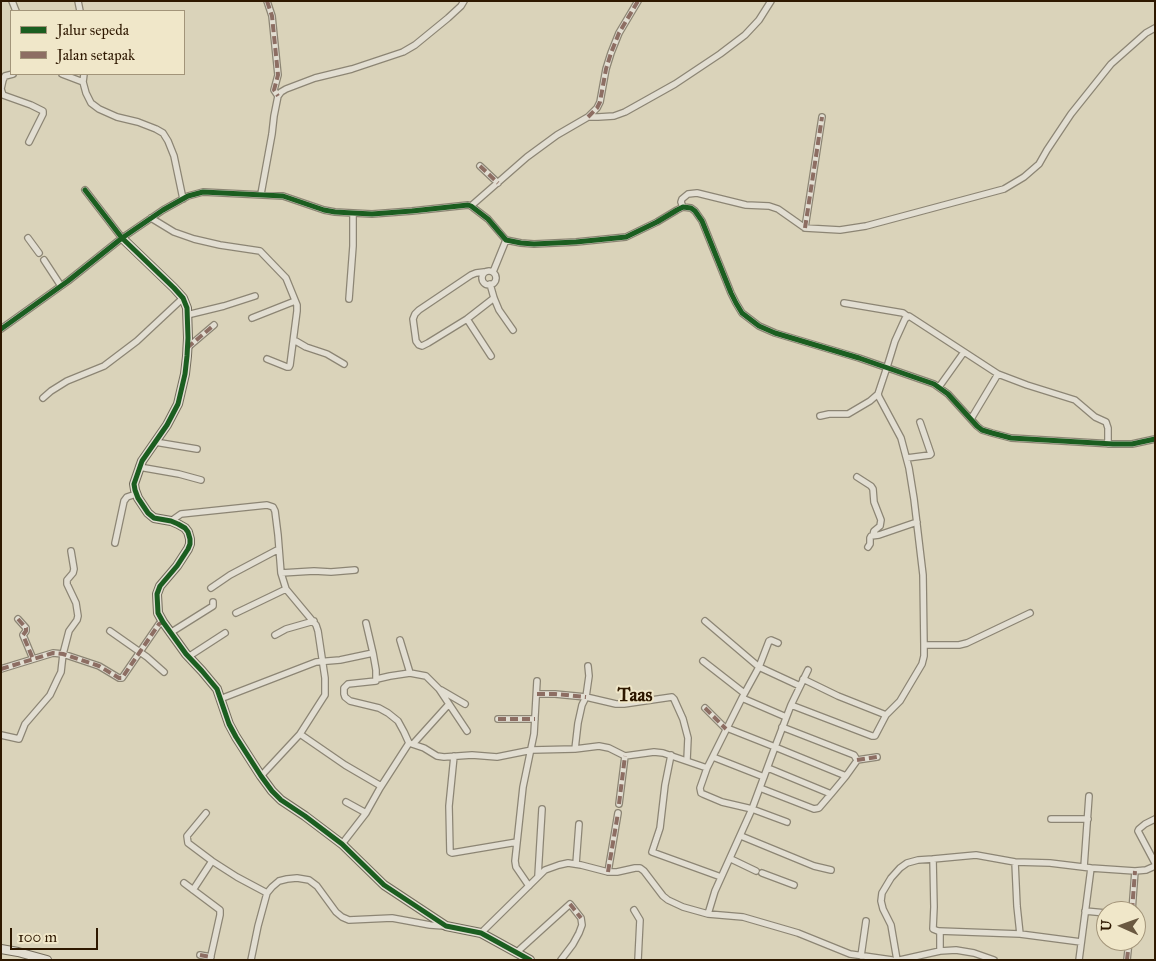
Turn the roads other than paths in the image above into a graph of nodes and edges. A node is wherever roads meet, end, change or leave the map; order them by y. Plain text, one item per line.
1 (267, 1) edge
2 (464, 1) edge
3 (638, 1) edge
4 (771, 1) edge
5 (1155, 28) edge
6 (10, 75) edge
7 (65, 75) edge
8 (84, 75) edge
9 (83, 82) junction
10 (278, 96) junction
11 (588, 117) junction
12 (822, 117) dead end
13 (29, 142) dead end
14 (480, 166) dead end
15 (498, 183) junction
16 (85, 190) dead end
17 (261, 194) junction
18 (183, 199) junction
19 (471, 206) junction
20 (683, 208) junction
21 (352, 213) junction
22 (151, 218) junction
23 (805, 228) junction
24 (28, 238) dead end
25 (122, 238) junction
26 (506, 240) junction
27 (40, 253) dead end
28 (44, 260) dead end
29 (484, 272) junction
30 (494, 272) junction
31 (490, 284) junction
32 (61, 286) junction
33 (255, 296) dead end
34 (183, 298) junction
35 (494, 298) junction
36 (349, 299) dead end
37 (844, 303) dead end
38 (296, 306) junction
39 (187, 315) junction
40 (907, 316) junction
41 (252, 318) dead end
42 (467, 319) junction
43 (214, 325) dead end
44 (1, 328) edge
45 (513, 330) dead end
46 (294, 340) junction
47 (187, 348) junction
48 (964, 352) junction
49 (491, 356) dead end
50 (267, 359) dead end
51 (344, 364) dead end
52 (887, 368) junction
53 (998, 374) junction
54 (939, 387) junction
55 (878, 394) junction
56 (43, 398) dead end
57 (820, 416) dead end
58 (971, 419) junction
59 (920, 422) dead end
60 (1155, 439) edge
61 (1108, 440) junction
62 (155, 442) junction
63 (197, 449) dead end
64 (907, 458) junction
65 (139, 467) junction
66 (857, 477) dead end
67 (201, 480) dead end
68 (136, 494) junction
69 (171, 521) junction
70 (916, 522) junction
71 (873, 535) junction
72 (115, 543) dead end
73 (868, 547) dead end
74 (280, 549) junction
75 (71, 551) dead end
76 (355, 570) dead end
77 (281, 573) junction
78 (211, 588) dead end
79 (286, 589) junction
80 (214, 602) dead end
81 (236, 613) dead end
82 (1030, 613) dead end
83 (18, 619) dead end
84 (314, 621) junction
85 (705, 621) dead end
86 (163, 622) junction
87 (366, 623) dead end
88 (110, 631) dead end
89 (170, 633) junction
90 (225, 633) dead end
91 (275, 634) dead end
92 (400, 640) dead end
93 (778, 643) dead end
94 (924, 645) junction
95 (140, 652) junction
96 (373, 653) junction
97 (63, 654) junction
98 (188, 657) junction
99 (33, 659) junction
100 (703, 661) dead end
101 (323, 662) junction
102 (588, 666) dead end
103 (759, 667) junction
104 (1, 669) edge
105 (808, 670) dead end
106 (164, 672) dead end
107 (410, 673) junction
108 (377, 679) junction
109 (803, 679) junction
110 (537, 682) dead end
111 (800, 686) junction
112 (439, 689) junction
113 (537, 694) junction
114 (743, 696) junction
115 (586, 697) junction
116 (220, 699) junction
117 (449, 704) junction
118 (465, 704) dead end
119 (791, 705) junction
120 (705, 708) dead end
121 (886, 715) junction
122 (786, 717) junction
123 (498, 719) dead end
124 (535, 719) junction
125 (782, 727) junction
126 (727, 728) junction
127 (467, 730) dead end
128 (1, 734) edge
129 (298, 736) junction
130 (411, 744) junction
131 (775, 746) junction
132 (576, 749) junction
133 (532, 750) junction
134 (671, 755) junction
135 (454, 756) junction
136 (625, 756) junction
137 (713, 757) junction
138 (877, 757) dead end
139 (687, 760) junction
140 (857, 760) junction
141 (707, 768) junction
142 (768, 768) junction
143 (261, 776) junction
144 (846, 776) junction
145 (764, 778) junction
146 (380, 788) junction
147 (760, 788) junction
148 (832, 794) junction
149 (1090, 796) dead end
150 (346, 802) dead end
151 (619, 804) dead end
152 (542, 809) dead end
153 (752, 809) junction
154 (206, 813) dead end
155 (366, 813) junction
156 (618, 813) dead end
157 (1051, 819) dead end
158 (1088, 819) junction
159 (1155, 819) edge
160 (787, 822) dead end
161 (579, 824) dead end
162 (741, 836) junction
163 (517, 842) junction
164 (342, 844) junction
165 (933, 859) junction
166 (212, 861) junction
167 (729, 861) junction
168 (1015, 862) junction
169 (576, 864) junction
170 (1155, 865) edge
171 (1084, 867) junction
172 (1092, 868) junction
173 (831, 870) dead end
174 (1135, 871) junction
175 (608, 872) junction
176 (538, 876) junction
177 (721, 876) junction
178 (184, 883) dead end
179 (794, 885) dead end
180 (529, 886) junction
181 (193, 890) junction
182 (267, 893) junction
183 (1133, 901) edge
184 (1086, 907) junction
185 (634, 910) dead end
186 (1096, 910) edge
187 (708, 914) junction
188 (866, 921) dead end
189 (446, 926) junction
190 (939, 931) junction
191 (481, 933) junction
192 (1020, 934) junction
193 (1081, 942) junction
194 (1, 949) edge
195 (940, 951) junction
196 (517, 952) junction
197 (200, 955) dead end
198 (865, 957) edge
199 (210, 958) edge
200 (47, 960) edge
201 (251, 960) edge
202 (530, 960) edge
203 (561, 960) edge
204 (638, 960) edge
205 (892, 960) edge
206 (898, 960) edge
207 (994, 960) edge
208 (1079, 960) edge

1 - 10 street
2 - 10 street
3 - 11 street
4 - 11 street
5 - 23 street
6 - 13 street
7 - 9 street
8 - 9 street
9 - 18 street
10 - 17 street
11 - 15 street
12 - 23 street
14 - 15 street
15 - 19 street
16 - 25 street
17 - 18 street
17 - 21 street
18 - 22 street
19 - 21 street
19 - 26 street
20 - 23 street
20 - 26 street
20 - 52 street
21 - 36 street
22 - 25 street
22 - 38 street
24 - 27 street
25 - 32 street
25 - 34 street
26 - 30 street
28 - 32 street
29 - 30 street
29 - 31 street
29 - 42 street
30 - 31 street
31 - 35 street
32 - 44 street
33 - 39 street
34 - 39 street
34 - 56 street
35 - 42 street
35 - 45 street
37 - 40 street
38 - 41 street
38 - 46 street
39 - 47 street
40 - 48 street
40 - 52 street
42 - 49 street
43 - 47 street
46 - 50 street
46 - 51 street
47 - 62 street
48 - 53 street
48 - 54 street
52 - 54 street
52 - 55 street
53 - 58 street
53 - 61 street
54 - 58 street
55 - 57 street
55 - 64 street
58 - 61 street
59 - 64 street
60 - 61 street
62 - 63 street
62 - 65 street
64 - 70 street
65 - 67 street
65 - 68 street
66 - 71 street
68 - 69 street
68 - 72 street
69 - 74 street
69 - 86 street
70 - 71 street
70 - 94 street
71 - 73 street
74 - 77 street
74 - 78 street
75 - 97 street
76 - 77 street
77 - 79 street
79 - 81 street
79 - 84 street
80 - 89 street
82 - 94 street
83 - 99 street
84 - 91 street
84 - 101 street
85 - 103 street
86 - 89 street
86 - 95 street
87 - 96 street
88 - 95 street
89 - 98 street
90 - 98 street
92 - 107 street
93 - 103 street
94 - 121 street
95 - 97 street
95 - 106 street
96 - 101 street
96 - 108 street
97 - 99 street
97 - 128 street
98 - 116 street
99 - 104 street
100 - 114 street
101 - 116 street
101 - 129 street
102 - 115 street
103 - 111 street
103 - 114 street
105 - 109 street
107 - 108 street
107 - 112 street
108 - 130 street
109 - 111 street
109 - 121 street
110 - 113 street
111 - 119 street
112 - 117 street
112 - 118 street
113 - 115 street
113 - 124 street
114 - 122 street
114 - 126 street
115 - 132 street
115 - 139 street
116 - 143 street
117 - 127 street
117 - 130 street
119 - 121 street
119 - 122 street
120 - 126 street
122 - 125 street
123 - 124 street
124 - 133 street
125 - 131 street
125 - 140 street
126 - 131 street
126 - 137 street
129 - 143 street
129 - 146 street
130 - 135 street
130 - 146 street
131 - 142 street
131 - 144 street
132 - 133 street
132 - 136 street
133 - 135 street
133 - 163 street
134 - 136 street
134 - 139 street
134 - 177 street
135 - 163 street
136 - 151 street
137 - 141 street
137 - 145 street
138 - 140 street
139 - 141 street
140 - 144 street
141 - 153 street
142 - 145 street
142 - 148 street
143 - 164 street
144 - 148 street
145 - 147 street
146 - 155 street
147 - 148 street
147 - 153 street
149 - 158 street
150 - 155 street
152 - 176 street
153 - 160 street
153 - 162 street
154 - 166 street
155 - 164 street
156 - 175 street
157 - 158 street
158 - 171 street
159 - 170 street
161 - 169 street
162 - 167 street
162 - 173 street
163 - 180 street
164 - 189 street
165 - 168 street
165 - 190 street
165 - 206 street
166 - 181 street
166 - 182 street
167 - 177 street
167 - 179 street
168 - 171 street
168 - 192 street
169 - 175 street
169 - 176 street
170 - 174 street
171 - 172 street
172 - 174 street
172 - 184 street
174 - 183 street
175 - 187 street
176 - 180 street
177 - 187 street
178 - 181 street
180 - 191 street
181 - 199 street
182 - 189 street
182 - 201 street
184 - 186 street
184 - 193 street
185 - 204 street
187 - 198 street
188 - 198 street
189 - 191 street
190 - 192 street
190 - 195 street
191 - 196 street
192 - 193 street
193 - 208 street
194 - 200 street
195 - 206 street
195 - 207 street
196 - 202 street
196 - 203 street
197 - 199 street
198 - 205 street

